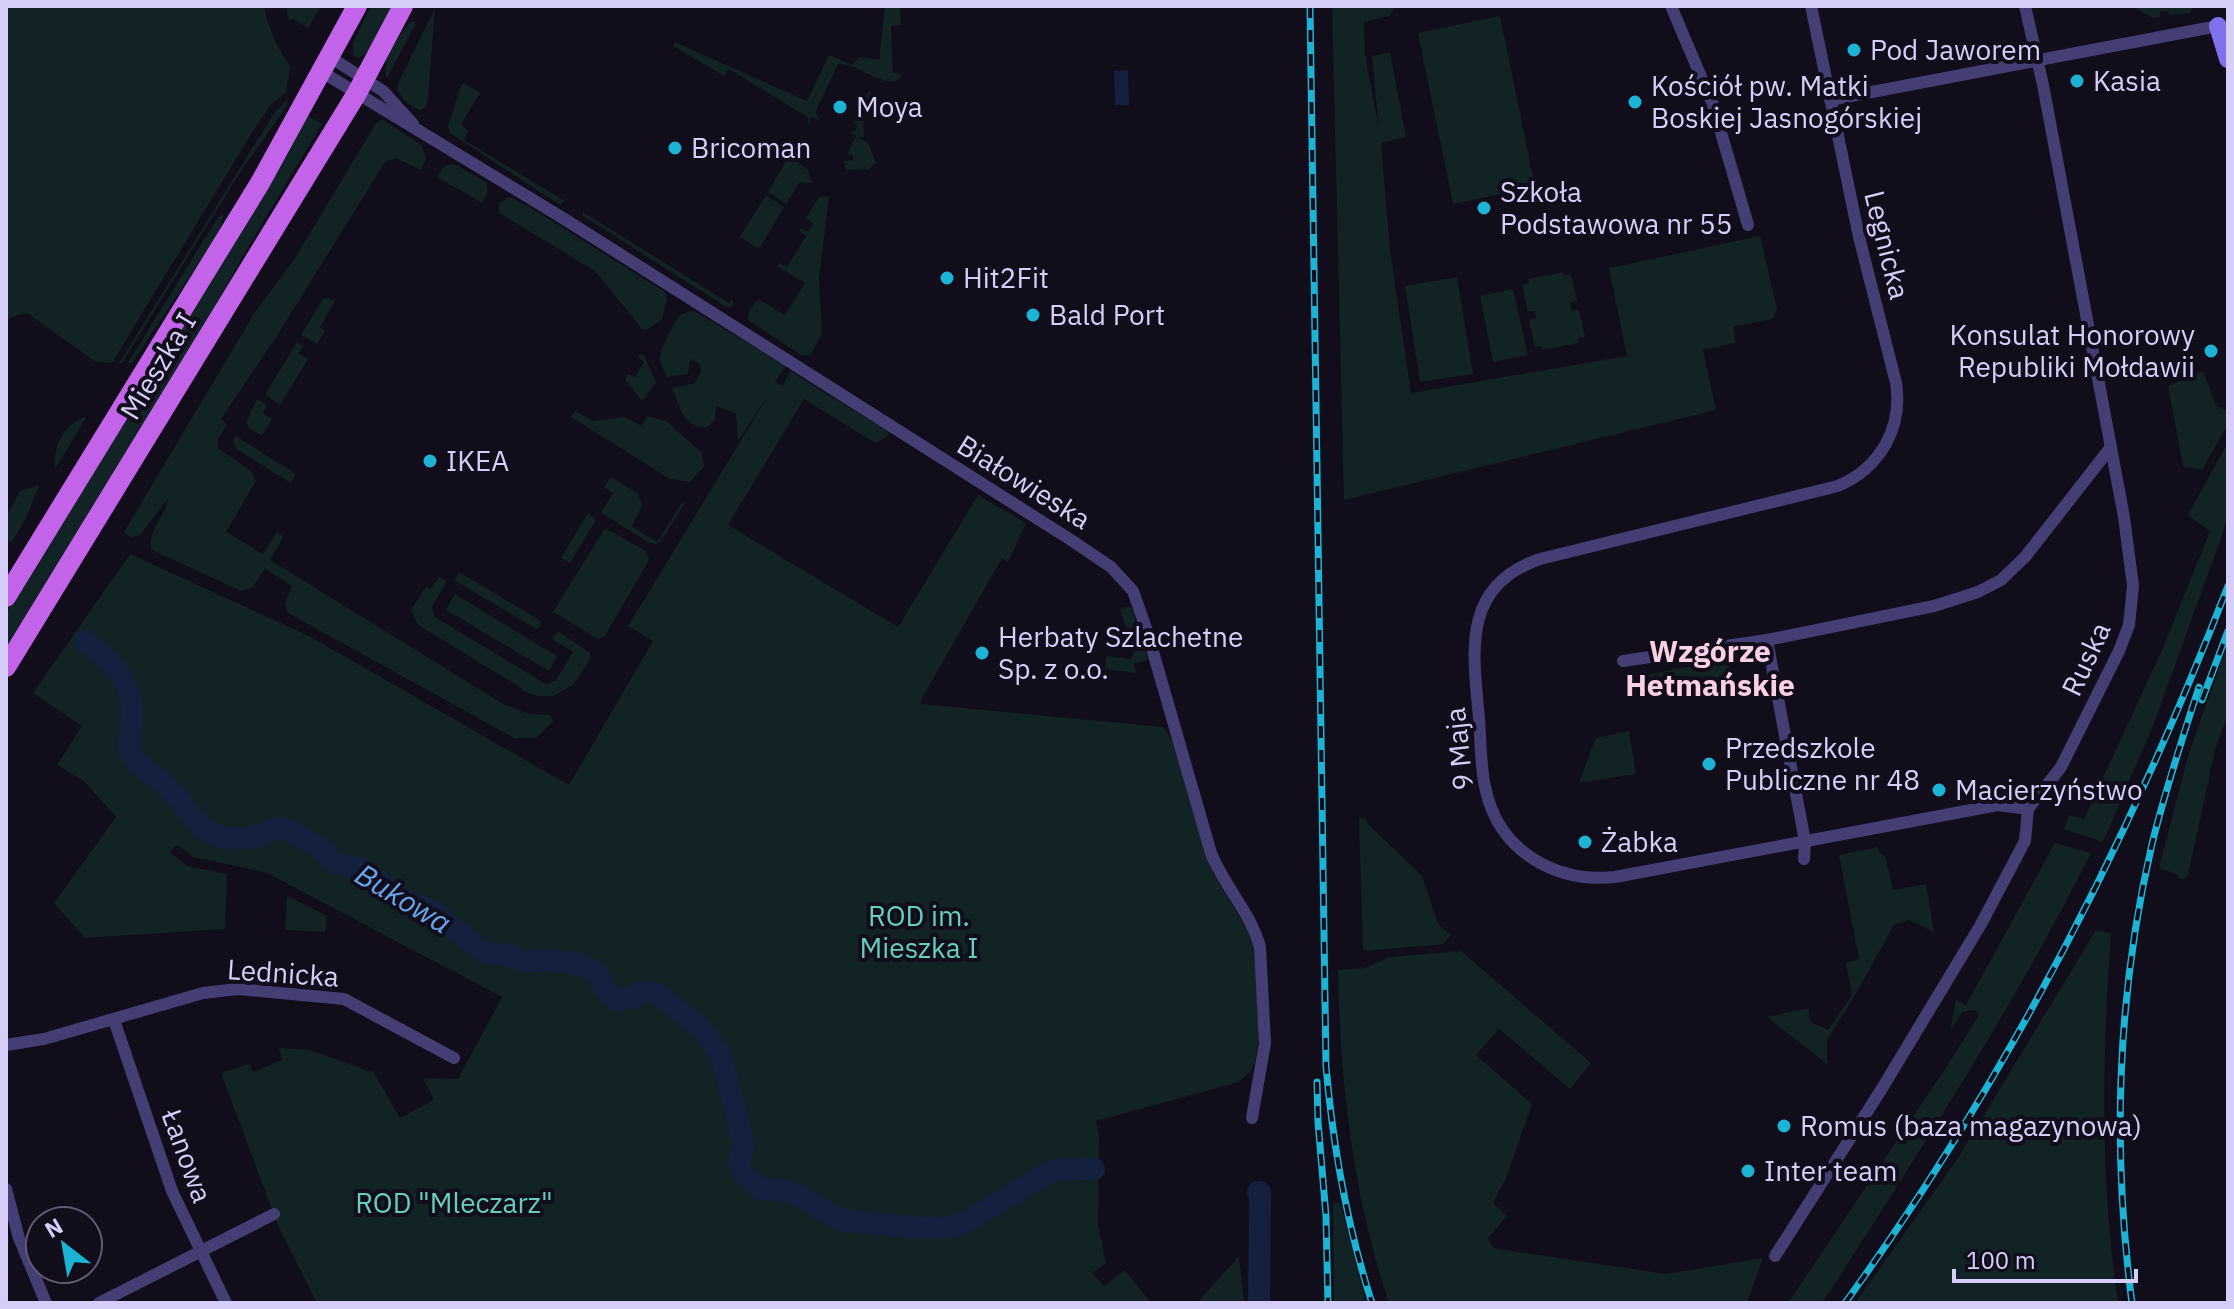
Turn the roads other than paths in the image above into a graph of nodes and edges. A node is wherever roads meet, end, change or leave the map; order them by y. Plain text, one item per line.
1 (357, 6) edge
2 (403, 6) edge
3 (1671, 6) edge
4 (1811, 6) edge
5 (2025, 6) edge
6 (2218, 26) joint
7 (2228, 59) edge
8 (2038, 62) junction
9 (326, 64) junction
10 (361, 86) junction
11 (1830, 100) junction
12 (1748, 225) dead end
13 (2111, 447) junction
14 (1852, 479) joint
15 (6, 597) edge
16 (1767, 640) junction
17 (1623, 661) dead end
18 (6, 667) edge
19 (2028, 809) junction
20 (1805, 841) junction
21 (1804, 859) dead end
22 (114, 1020) junction
23 (6, 1045) edge
24 (454, 1058) dead end
25 (1252, 1118) dead end
26 (6, 1189) edge
27 (274, 1214) dead end
28 (200, 1251) junction
29 (1775, 1256) dead end
30 (46, 1303) edge
31 (99, 1303) edge
32 (226, 1303) edge

1 - 9 main road, Mieszka I
2 - 10 main road, Mieszka I
3 - 12 street
4 - 11 street, Legnicka
5 - 8 street, Ruska
6 - 7 street
6 - 8 street
8 - 11 street
8 - 13 street, Ruska
9 - 10 street
9 - 15 main road, Mieszka I
10 - 18 main road, Mieszka I
10 - 25 street, Białowieska
11 - 14 street, Legnicka
13 - 16 street
13 - 19 street, Ruska
14 - 20 street, 9 Maja
16 - 17 street
16 - 20 street
19 - 20 street, 9 Maja
19 - 29 street, Ruska
20 - 21 street
22 - 23 street, Lednicka
22 - 24 street, Lednicka
22 - 28 street, Łanowa
26 - 30 street
27 - 28 street
28 - 31 street
28 - 32 street, Łanowa

